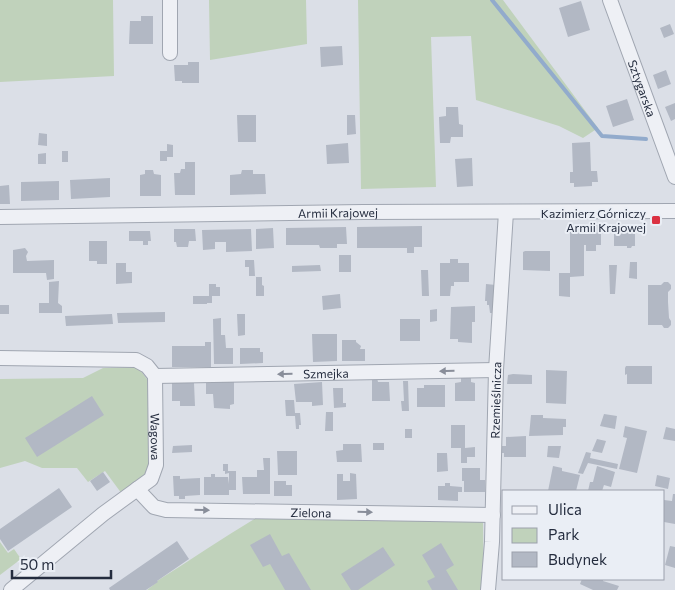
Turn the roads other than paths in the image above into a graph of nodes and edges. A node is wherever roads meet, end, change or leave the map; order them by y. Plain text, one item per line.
1 (170, 0) edge
2 (610, 0) edge
3 (170, 53) dead end
4 (675, 177) edge
5 (675, 211) edge
6 (506, 212) junction
7 (0, 217) edge
8 (0, 358) edge
9 (496, 370) junction
10 (155, 376) junction
11 (137, 489) junction
12 (493, 515) junction
13 (11, 590) edge
14 (488, 590) edge

1 - 3 street
2 - 4 street, Sztygarska
5 - 6 street, Armii Krajowej
6 - 7 street, Armii Krajowej
6 - 9 street, Rzemieślnicza
8 - 10 street
9 -> 10 street, Szmejka
9 - 12 street, Rzemieślnicza
10 - 11 street, Wagowa
11 -> 12 street, Zielona
11 - 13 street, Wagowa
12 - 14 street, Rzemieślnicza

